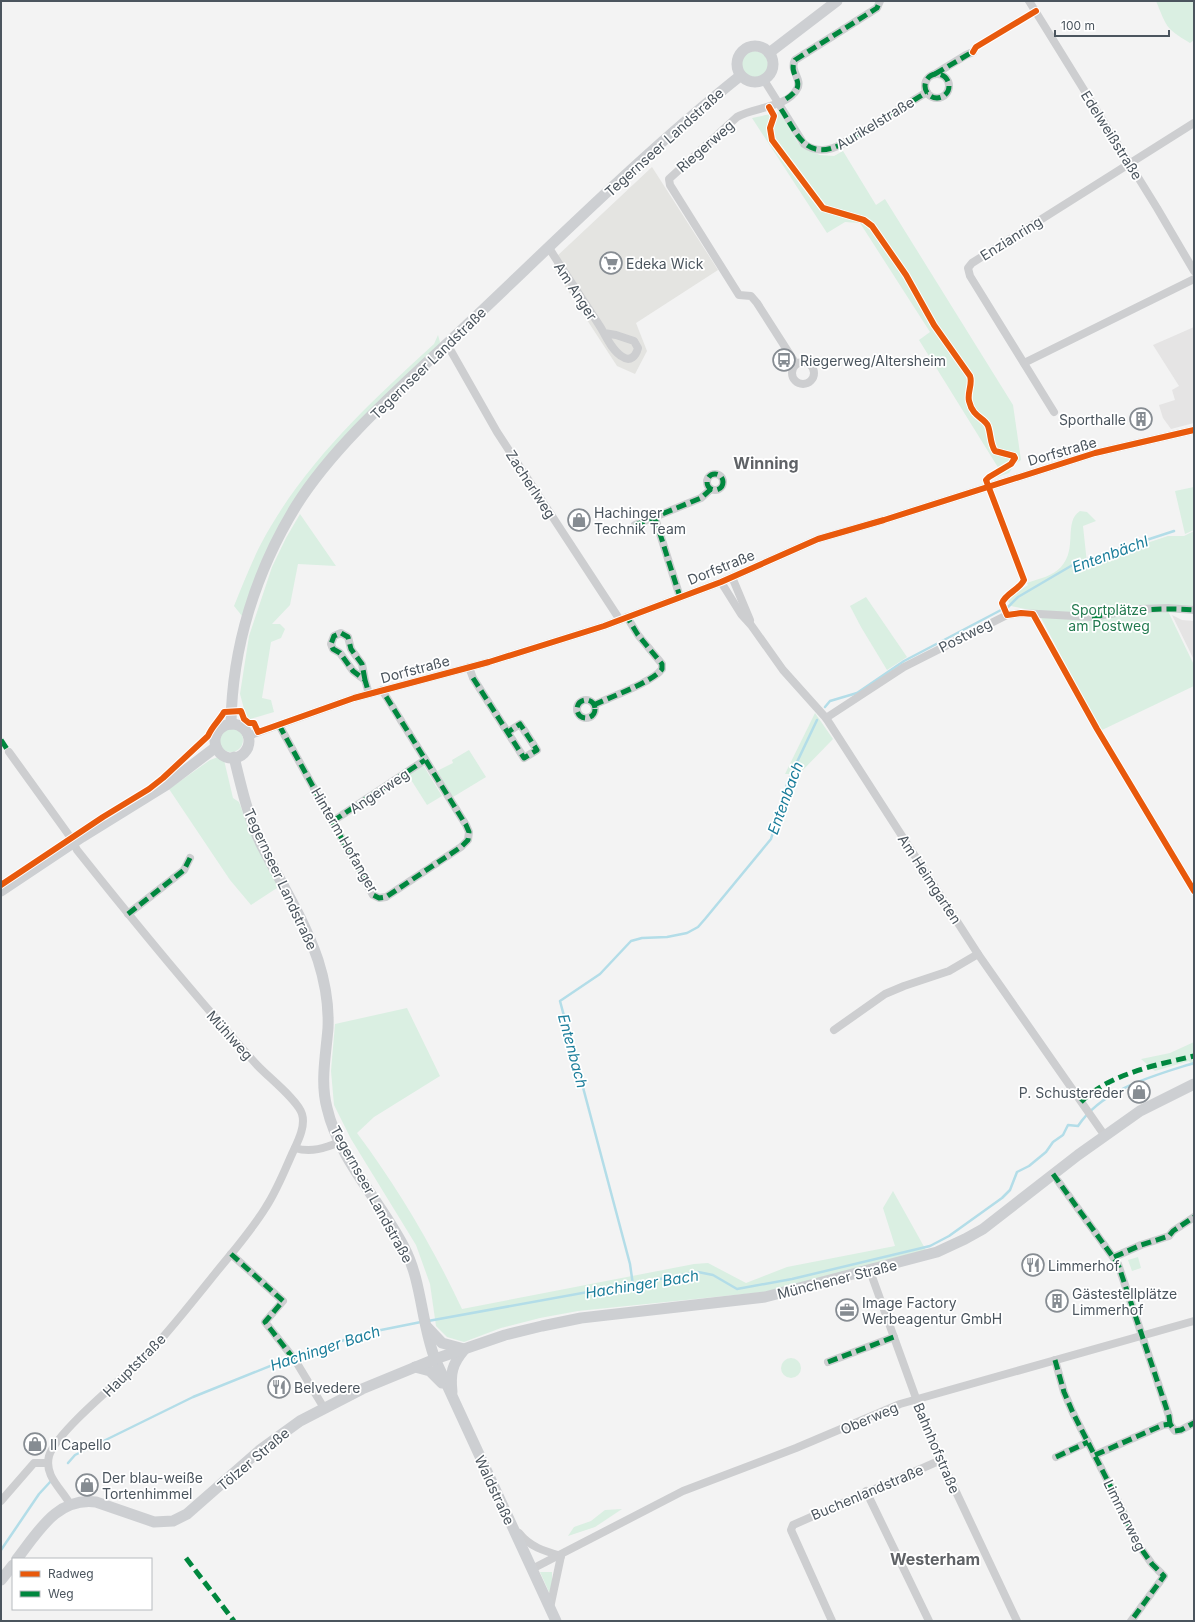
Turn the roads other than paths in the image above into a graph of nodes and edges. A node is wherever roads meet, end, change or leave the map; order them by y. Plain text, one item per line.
1 (837, 1) edge
2 (880, 1) edge
3 (1029, 1) edge
4 (973, 52) dead end
5 (769, 53) junction
6 (935, 74) junction
7 (740, 76) junction
8 (764, 80) junction
9 (927, 92) junction
10 (777, 102) junction
11 (1194, 123) edge
12 (1130, 164) junction
13 (549, 248) junction
14 (1194, 271) edge
15 (1194, 279) edge
16 (604, 333) dead end
17 (447, 344) junction
18 (1024, 363) junction
19 (796, 364) dead end
20 (1054, 412) dead end
21 (1194, 430) edge
22 (711, 489) dead end
23 (655, 518) junction
24 (635, 525) dead end
25 (732, 577) junction
26 (721, 582) junction
27 (680, 597) junction
28 (1194, 610) edge
29 (624, 618) junction
30 (752, 625) junction
31 (469, 667) junction
32 (366, 680) junction
33 (382, 690) junction
34 (370, 694) junction
35 (594, 705) dead end
36 (826, 718) junction
37 (231, 724) junction
38 (279, 725) junction
39 (508, 732) dead end
40 (248, 736) junction
41 (216, 747) junction
42 (9, 752) dead end
43 (234, 757) junction
44 (425, 760) junction
45 (333, 821) junction
46 (73, 843) junction
47 (190, 858) dead end
48 (1, 891) edge
49 (128, 914) junction
50 (978, 954) junction
51 (834, 1030) dead end
52 (1194, 1084) edge
53 (1105, 1136) junction
54 (340, 1142) junction
55 (295, 1148) junction
56 (289, 1162) joint
57 (1058, 1181) dead end
58 (1194, 1217) edge
59 (231, 1254) junction
60 (1114, 1257) junction
61 (870, 1271) junction
62 (1194, 1322) edge
63 (425, 1325) junction
64 (1141, 1336) junction
65 (894, 1337) junction
66 (464, 1349) junction
67 (435, 1359) junction
68 (1055, 1360) junction
69 (828, 1362) dead end
70 (415, 1367) junction
71 (453, 1399) junction
72 (917, 1399) junction
73 (324, 1408) junction
74 (1194, 1423) edge
75 (1170, 1424) junction
76 (1088, 1442) junction
77 (1095, 1455) junction
78 (1056, 1457) dead end
79 (941, 1460) junction
80 (48, 1463) junction
81 (866, 1491) junction
82 (1, 1500) edge
83 (70, 1504) junction
84 (510, 1523) junction
85 (561, 1556) junction
86 (18, 1558) edge
87 (12, 1566) edge
88 (532, 1569) junction
89 (1, 1580) edge
90 (550, 1608) junction
91 (556, 1621) edge
92 (832, 1621) edge
93 (929, 1621) edge
94 (1017, 1621) edge
95 (1131, 1621) edge

1 - 5 main road
2 - 10 street
3 - 12 street, Edelweißstraße
4 - 6 street
5 - 7 main road
5 - 8 main road
6 - 9 street, Aurikelstraße
6 - 9 street, Aurikelstraße
7 - 8 main road
7 - 13 main road, Tegernseer Landstraße
8 - 10 street, Aurikelstraße
9 - 10 street, Aurikelstraße
10 - 19 street, Riegerweg
11 - 12 street
12 - 14 street, Edelweißstraße
12 - 18 street, Enzianring
13 - 16 street, Am Anger
13 - 17 main road, Tegernseer Landstraße
15 - 18 street
17 - 29 street, Zacherlweg
17 - 37 main road, Tegernseer Landstraße
18 - 20 street, Enzianring
21 - 25 street, Dorfstraße
22 - 23 street
23 - 24 street
23 - 27 street
25 - 26 street, Dorfstraße
25 - 30 street, Am Heimgarten
26 - 27 street, Dorfstraße
26 - 30 street, Am Heimgarten
27 - 29 street, Dorfstraße
28 - 36 street, Postweg
29 - 31 street, Dorfstraße
29 - 35 street, Zacherlweg
30 - 36 street, Am Heimgarten
31 - 33 street, Dorfstraße
31 - 39 street, Dorfstraße
32 - 32 street, Dorfstraße
32 - 34 street, Dorfstraße
33 - 34 street, Dorfstraße
33 - 44 street, Hinterm Hofanger
34 - 38 street, Dorfstraße
36 - 50 street, Am Heimgarten
37 - 40 main road
37 - 41 main road
38 - 40 street, Dorfstraße
38 - 45 street, Hinterm Hofanger
40 - 43 main road
41 - 43 main road
41 - 46 main road
42 - 46 street, Mühlweg
43 - 54 main road, Tegernseer Landstraße
44 - 45 street, Angerweg
44 - 45 street, Hinterm Hofanger
46 - 48 main road
46 - 49 street, Mühlweg
47 - 49 street
49 - 55 street, Mühlweg
50 - 51 street
50 - 53 street, Am Heimgarten
52 - 53 main road, Münchener Straße
53 - 61 main road, Münchener Straße
54 - 55 street
54 - 63 main road, Tegernseer Landstraße
55 - 56 street, Mühlweg
56 - 59 street, Hauptstraße
57 - 60 street
58 - 60 street
59 - 73 street
59 - 80 street, Hauptstraße
60 - 64 street
61 - 65 street, Bahnhofstraße
61 - 66 main road, Münchener Straße
62 - 64 street, Oberweg
63 - 66 main road
63 - 67 main road, Tegernseer Landstraße
64 - 68 street, Oberweg
64 - 75 street
65 - 69 street
65 - 72 street, Bahnhofstraße
66 - 67 main road, Münchener Straße
66 - 71 main road
67 - 70 main road, Tölzer Straße
67 - 71 main road, Waldstraße
68 - 72 street, Oberweg
68 - 76 street, Limmerweg
70 - 71 main road
70 - 73 main road, Tölzer Straße
71 - 84 main road, Waldstraße
72 - 79 street, Bahnhofstraße
72 - 85 street, Oberweg
73 - 83 main road, Tölzer Straße
74 - 75 street
75 - 77 street
76 - 77 street, Limmerweg
76 - 78 street
77 - 95 street, Limmerweg
79 - 81 street, Buchenlandstraße
79 - 94 street, Bahnhofstraße
80 - 82 street
80 - 83 street
81 - 92 street, Buchenlandstraße
81 - 93 street
83 - 86 main road
84 - 85 street
84 - 88 main road, Waldstraße
85 - 88 street, Oberweg
85 - 90 street
87 - 89 main road
88 - 90 main road, Waldstraße
90 - 91 main road, Waldstraße

